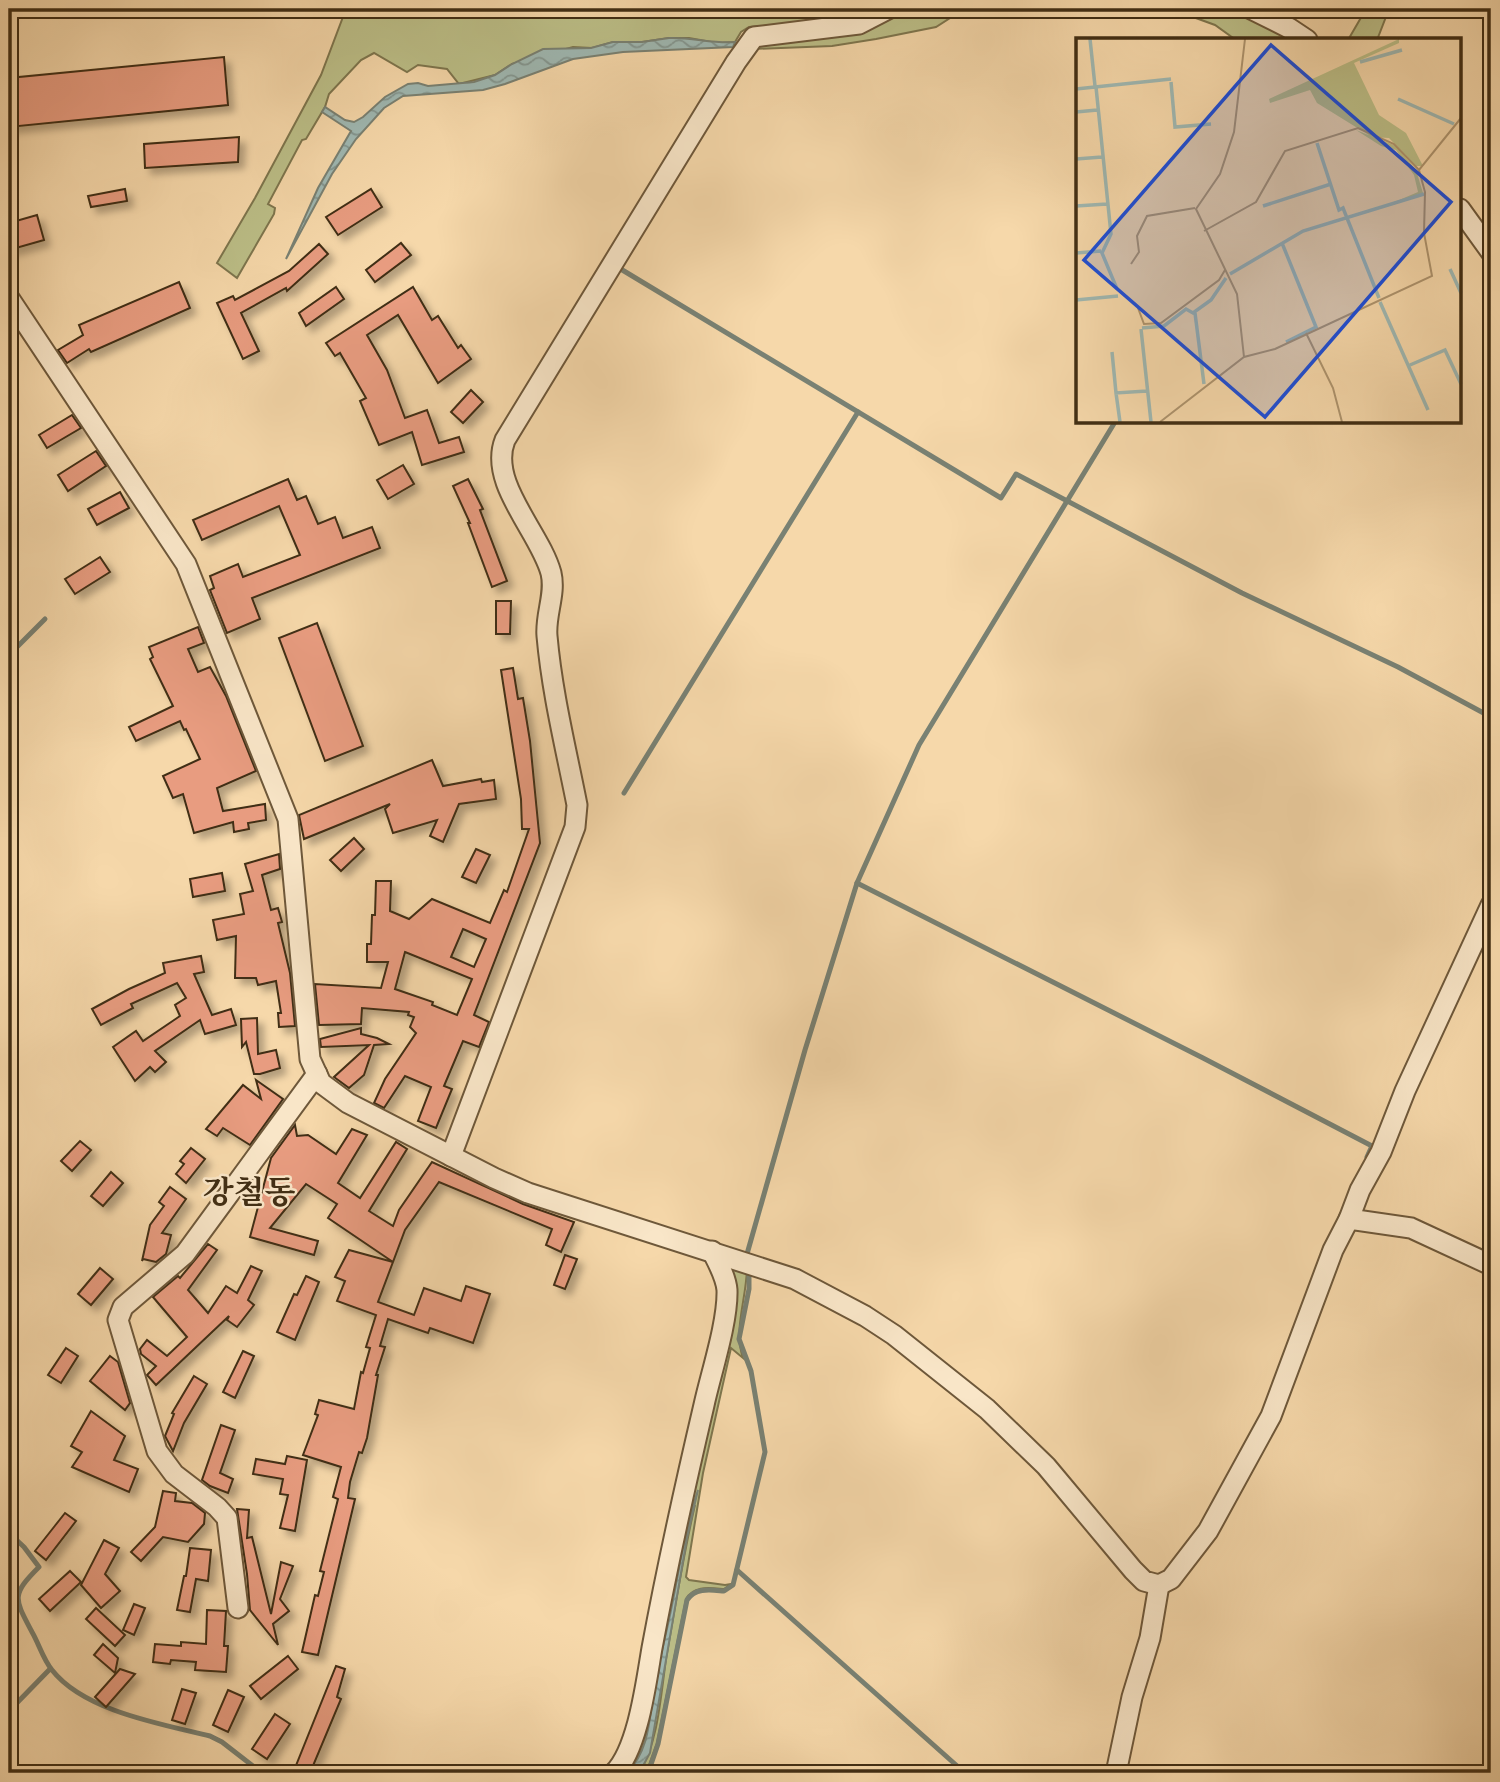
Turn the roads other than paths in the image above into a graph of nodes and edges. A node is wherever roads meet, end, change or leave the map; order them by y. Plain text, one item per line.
1 (888, 9) edge
2 (1251, 9) edge
3 (1304, 38) edge
4 (1462, 212) edge
5 (1491, 252) edge
6 (9, 298) edge
7 (1491, 905) edge
8 (317, 1074) junction
9 (451, 1156) junction
10 (1349, 1219) junction
11 (712, 1251) junction
12 (1491, 1265) edge
13 (1159, 1585) junction
14 (238, 1608) dead end
15 (614, 1773) edge
16 (1116, 1773) edge

1 - 9 street
2 - 3 street
4 - 5 street
6 - 8 street
7 - 10 street
8 - 9 street
8 - 14 street
9 - 11 street
10 - 12 street
10 - 13 street
11 - 13 street
11 - 15 street
13 - 16 street

